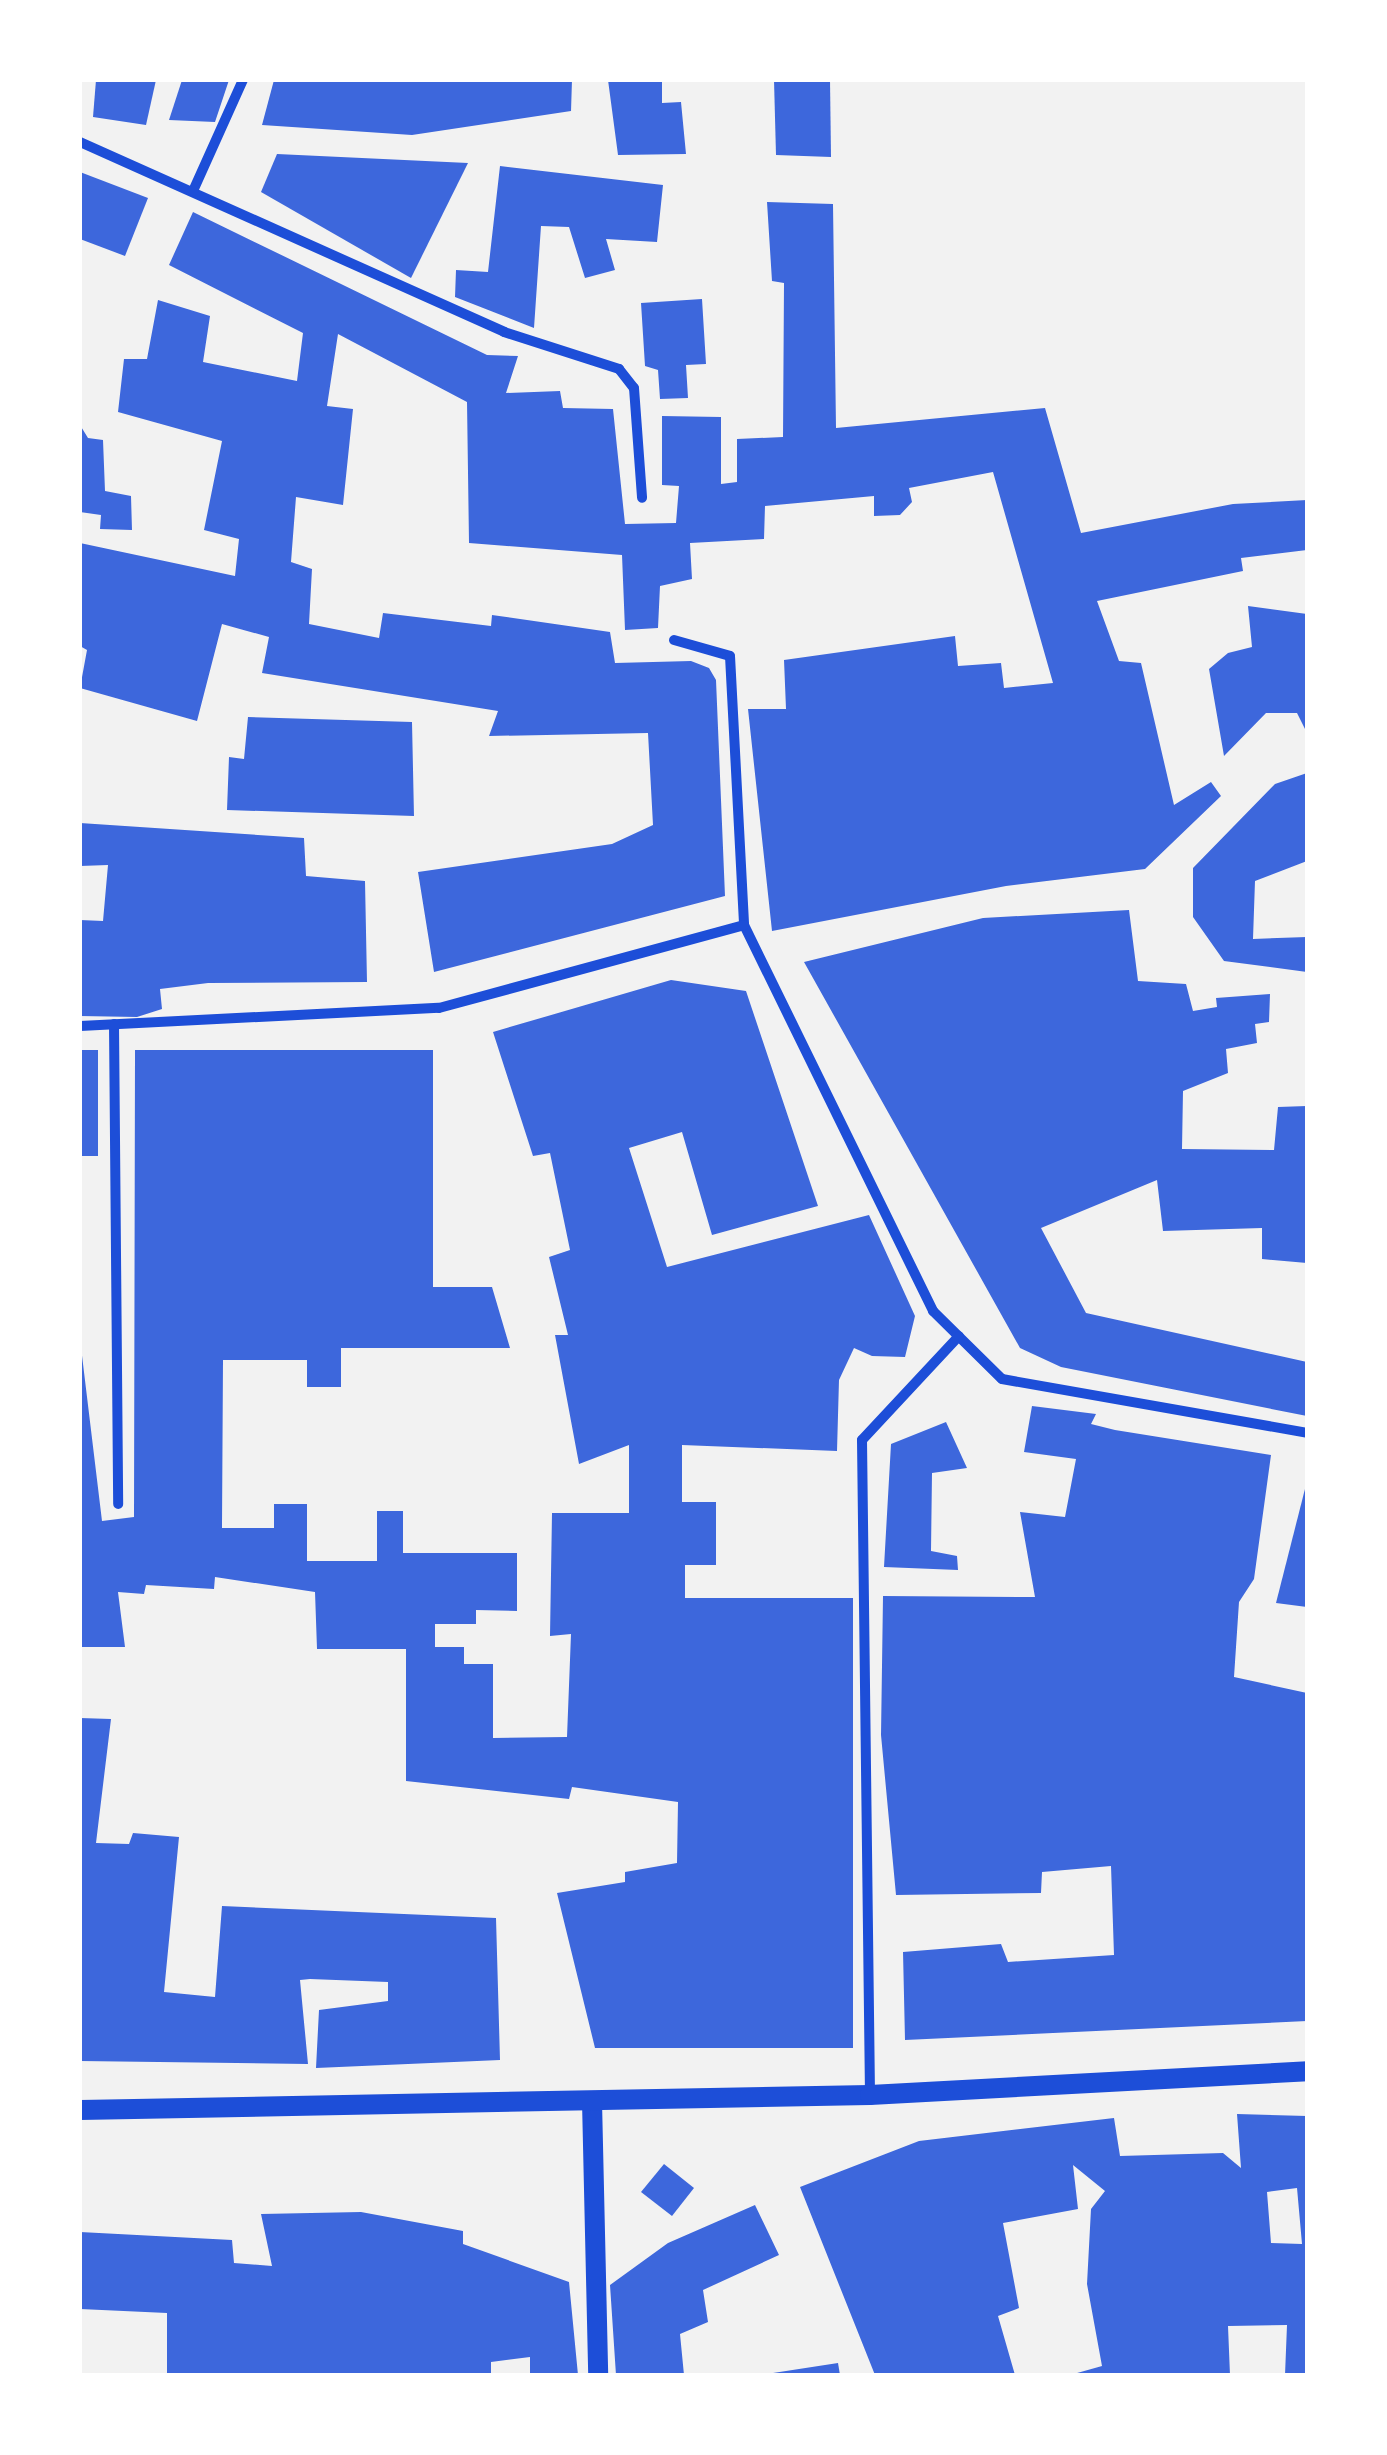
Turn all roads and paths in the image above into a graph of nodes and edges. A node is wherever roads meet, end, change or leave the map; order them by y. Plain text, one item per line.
1 (243, 80) edge
2 (80, 142) edge
3 (193, 191) junction
4 (642, 498) dead end
5 (674, 640) dead end
6 (744, 925) junction
7 (114, 1024) junction
8 (80, 1026) edge
9 (959, 1336) junction
10 (1307, 1433) edge
11 (118, 1504) dead end
12 (1307, 2070) edge
13 (870, 2095) junction
14 (592, 2102) junction
15 (80, 2110) edge
16 (598, 2375) edge

1 - 3 street
2 - 3 street
3 - 4 street
5 - 6 street
6 - 7 street
6 - 9 street
7 - 8 street
7 - 11 street
9 - 10 street
9 - 13 street
12 - 13 main road
13 - 14 main road
14 - 15 main road
14 - 16 main road

